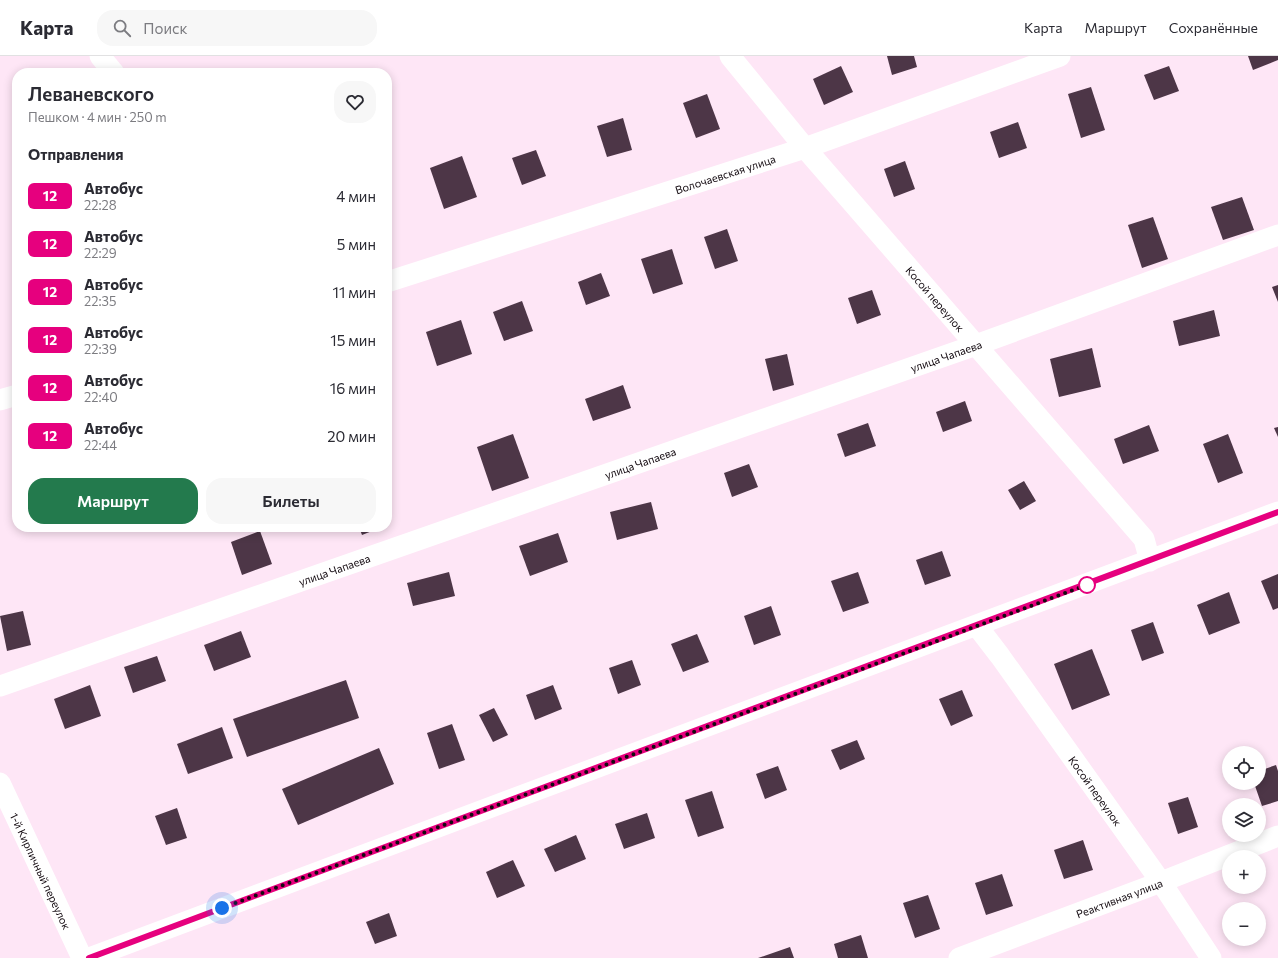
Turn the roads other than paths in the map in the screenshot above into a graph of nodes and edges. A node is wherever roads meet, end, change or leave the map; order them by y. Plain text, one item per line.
1 (100, 56) edge
2 (730, 56) edge
3 (1060, 56) edge
4 (110, 68) edge
5 (805, 148) junction
6 (1278, 235) edge
7 (392, 280) edge
8 (976, 345) junction
9 (12, 396) edge
10 (0, 400) edge
11 (1278, 512) edge
12 (1150, 561) junction
13 (977, 626) junction
14 (0, 686) edge
15 (0, 783) edge
16 (1278, 836) edge
17 (1161, 882) junction
18 (82, 958) edge
19 (89, 958) edge
20 (959, 958) edge
21 (1212, 958) edge

1 - 4 street
2 - 5 street, Косой переулок
3 - 5 street, Волочаевская улица
5 - 7 street, Волочаевская улица
5 - 8 street, Косой переулок
6 - 8 street, улица Чапаева
8 - 12 street, Косой переулок
8 - 14 street, улица Чапаева
9 - 10 street
11 - 12 street
12 - 13 street
13 - 17 street, Косой переулок
13 - 19 street
15 - 18 street, 1-й Кирпичный переулок
16 - 17 street, Реактивная улица
17 - 20 street, Реактивная улица
17 - 21 street, Косой переулок

